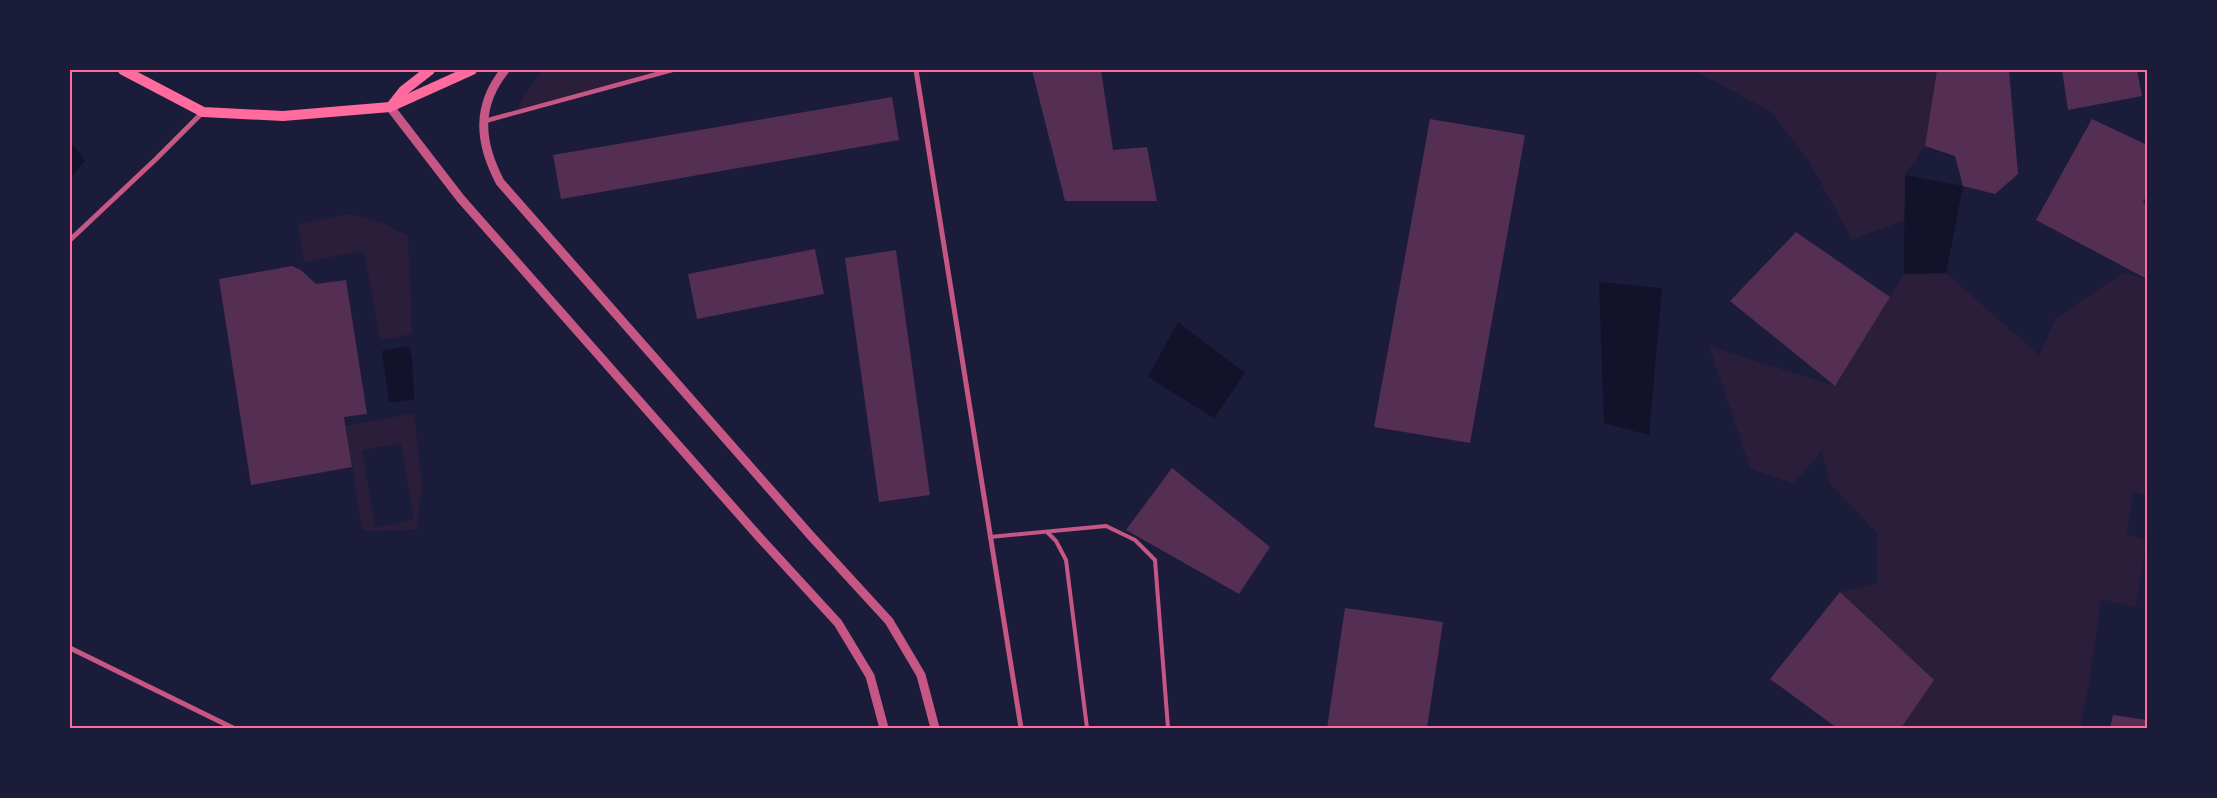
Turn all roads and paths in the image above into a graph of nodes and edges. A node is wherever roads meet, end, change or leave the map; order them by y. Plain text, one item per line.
1 (123, 70) edge
2 (430, 70) edge
3 (472, 70) edge
4 (505, 70) edge
5 (672, 70) edge
6 (916, 70) edge
7 (390, 107) junction
8 (203, 112) junction
9 (484, 121) junction
10 (70, 240) edge
11 (1046, 532) junction
12 (990, 537) junction
13 (70, 648) edge
14 (233, 728) edge
15 (884, 728) edge
16 (936, 728) edge
17 (1022, 728) edge
18 (1087, 728) edge
19 (1168, 728) edge

1 - 8 main road
2 - 7 main road
3 - 7 main road
4 - 9 street
5 - 9 street
6 - 12 street
7 - 8 main road
7 - 15 street
8 - 10 street
9 - 16 street
11 - 12 lane
11 - 18 lane
11 - 19 lane
12 - 17 street
13 - 14 street

